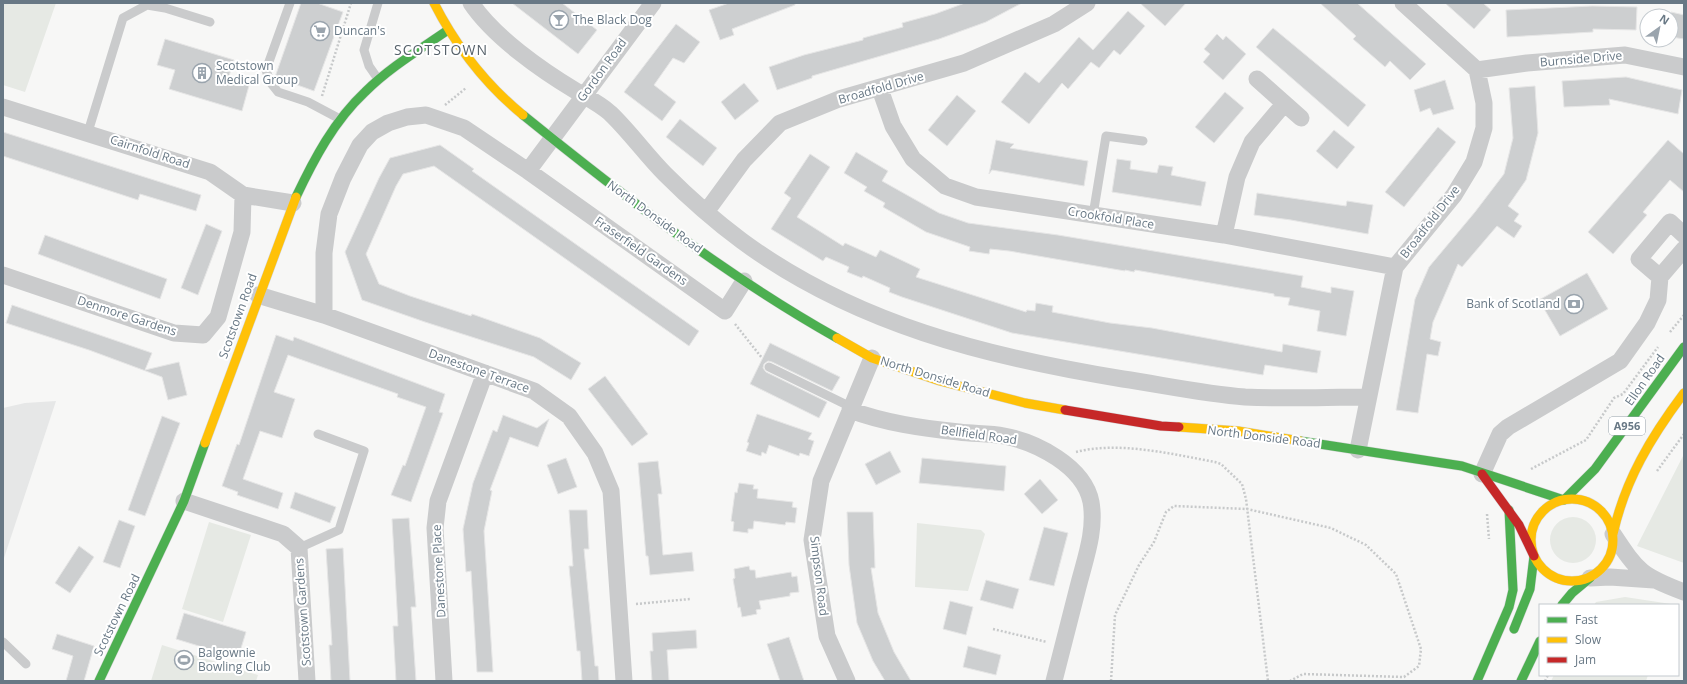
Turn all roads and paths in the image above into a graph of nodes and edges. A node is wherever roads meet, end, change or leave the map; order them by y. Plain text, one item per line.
1 (290, 3) edge
2 (351, 3) edge
3 (378, 3) edge
4 (434, 3) edge
5 (471, 3) edge
6 (651, 3) edge
7 (1087, 3) edge
8 (1403, 3) edge
9 (210, 22) dead end
10 (448, 30) junction
11 (1684, 67) edge
12 (1477, 70) junction
13 (1257, 79) dead end
14 (378, 80) junction
15 (880, 89) junction
16 (584, 96) junction
17 (1284, 104) junction
18 (3, 107) edge
19 (319, 108) junction
20 (1301, 118) dead end
21 (340, 119) junction
22 (88, 132) junction
23 (552, 138) junction
24 (1143, 141) dead end
25 (528, 171) junction
26 (243, 195) junction
27 (292, 203) junction
28 (706, 212) junction
29 (1093, 215) junction
30 (1224, 235) junction
31 (1684, 235) edge
32 (1684, 249) edge
33 (1395, 267) junction
34 (3, 275) edge
35 (1660, 276) junction
36 (744, 281) junction
37 (258, 295) junction
38 (725, 311) junction
39 (324, 315) junction
40 (1684, 315) edge
41 (1669, 333) dead end
42 (1659, 345) dead end
43 (1684, 347) edge
44 (872, 358) junction
45 (769, 367) joint
46 (485, 373) junction
47 (1684, 393) edge
48 (1368, 397) junction
49 (850, 408) junction
50 (318, 434) dead end
51 (1684, 434) edge
52 (1358, 450) junction
53 (1058, 457) junction
54 (1529, 470) dead end
55 (1482, 474) junction
56 (1655, 474) dead end
57 (1564, 500) junction
58 (184, 501) junction
59 (1490, 508) dead end
60 (1247, 509) junction
61 (1509, 510) junction
62 (1614, 534) junction
63 (1490, 541) dead end
64 (299, 548) junction
65 (1534, 556) junction
66 (1590, 578) junction
67 (1654, 580) junction
68 (1684, 592) edge
69 (690, 599) dead end
70 (1563, 604) edge
71 (619, 605) junction
72 (993, 629) dead end
73 (1510, 638) dead end
74 (3, 642) edge
75 (1539, 643) edge
76 (1063, 646) junction
77 (26, 664) dead end
78 (99, 681) edge
79 (307, 681) edge
80 (444, 681) edge
81 (624, 681) edge
82 (847, 681) edge
83 (1054, 681) edge
84 (1111, 681) edge
85 (1268, 681) edge
86 (1290, 681) edge
87 (1477, 681) edge
88 (1522, 681) edge

1 - 19 lane
2 - 19 path
3 - 14 lane
4 - 10 main road
5 - 16 street
6 - 16 street, Gordon Road
7 - 15 street, Broadfold Drive
8 - 12 street
9 - 22 lane
10 - 14 main road, Scotstown Road
10 - 23 main road, North Donside Road
11 - 12 street, Burnside Drive
12 - 33 street, Broadfold Drive
13 - 17 street
14 - 21 main road, Scotstown Road
15 - 28 street, Broadfold Drive
15 - 29 street, Crookfold Place
16 - 23 street, Gordon Road
16 - 28 street
17 - 20 street
17 - 30 street
18 - 22 street, Cairnfold Road
19 - 21 lane
21 - 27 main road, Scotstown Road
22 - 26 street, Cairnfold Road
23 - 25 street
23 - 36 main road, North Donside Road
24 - 29 lane
25 - 38 street, Fraserfield Gardens
25 - 39 street, Fraserfield Gardens
26 - 27 street, Cairnfold Road
26 - 34 street, Denmore Gardens
27 - 37 main road, Scotstown Road
28 - 48 street
29 - 30 street, Crookfold Place
30 - 33 street, Crookfold Place
31 - 35 street
32 - 35 street
33 - 48 street, Broadfold Drive
35 - 55 street
36 - 38 street
36 - 44 main road, North Donside Road
37 - 39 street, Danestone Terrace
37 - 58 main road, Scotstown Road
38 - 45 path
39 - 46 street, Danestone Terrace
40 - 41 path
42 - 54 path
43 - 57 main road, Ellon Road / A956
44 - 49 street, Simpson Road
44 - 52 main road, North Donside Road
45 - 49 lane
46 - 71 street, Danestone Terrace
46 - 80 street, Danestone Place
47 - 62 main road, A956
48 - 52 street, Broadfold Drive
49 - 53 street, Bellfield Road
49 - 82 street, Simpson Road
50 - 64 lane
51 - 56 path
52 - 55 main road, North Donside Road
53 - 60 path
53 - 76 street, Bellfield Road
55 - 57 main road, North Donside Road
55 - 61 main road
57 - 62 main road, A956
57 - 65 main road, A956
58 - 64 street, Scotstown Gardens
58 - 78 main road, Scotstown Road
59 - 63 path
60 - 84 path
60 - 85 path
60 - 86 path
61 - 65 main road
61 - 87 main road
62 - 66 main road, A956
62 - 67 street
64 - 79 street, Scotstown Gardens
65 - 66 main road, A956
65 - 73 main road, A956
66 - 67 street
66 - 70 main road, A956
67 - 68 street
69 - 71 path
71 - 81 street, Danestone Terrace
72 - 76 path
74 - 77 lane
75 - 88 main road
76 - 83 street, Bellfield Road

